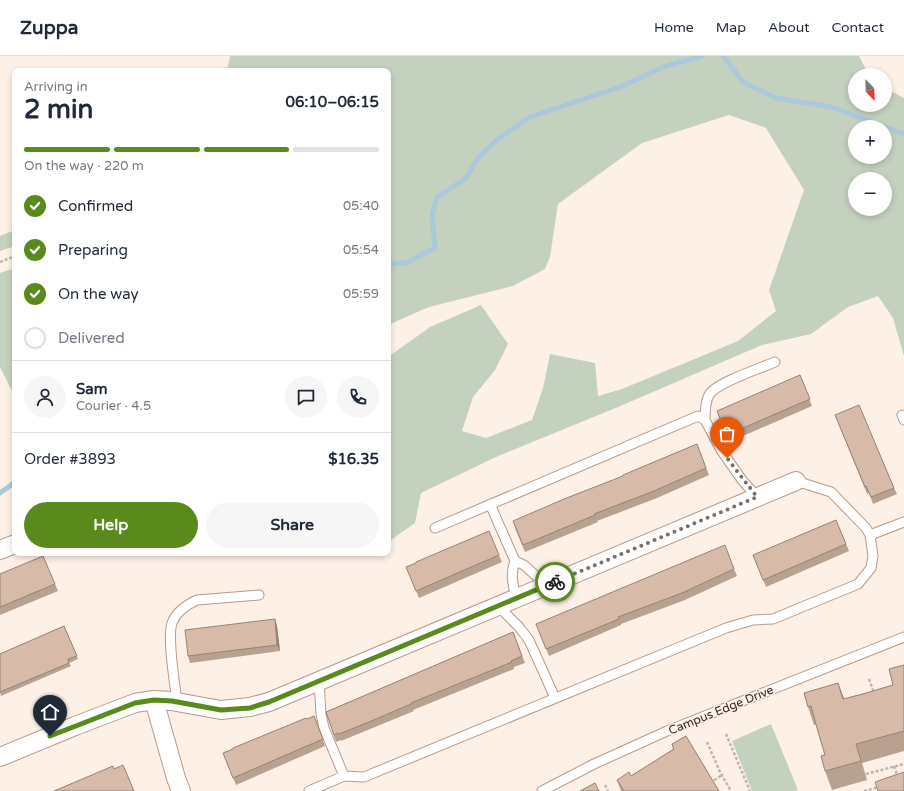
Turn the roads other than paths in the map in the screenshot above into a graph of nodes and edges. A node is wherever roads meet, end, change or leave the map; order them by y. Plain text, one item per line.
1 (775, 362) dead end
2 (705, 420) junction
3 (796, 480) joint
4 (757, 497) junction
5 (490, 504) junction
6 (904, 522) edge
7 (435, 528) dead end
8 (870, 535) junction
9 (12, 545) edge
10 (0, 550) edge
11 (515, 561) junction
12 (546, 586) junction
13 (258, 595) dead end
14 (516, 598) junction
15 (498, 606) junction
16 (904, 637) edge
17 (319, 681) junction
18 (556, 698) junction
19 (154, 700) junction
20 (177, 702) junction
21 (0, 757) edge
22 (344, 776) junction
23 (181, 791) edge
24 (309, 791) edge
25 (542, 791) edge

1 - 2 lane
2 - 4 lane
2 - 5 lane
3 - 4 street
3 - 8 lane
4 - 12 street
5 - 7 lane
5 - 11 lane
6 - 8 lane
8 - 18 lane
9 - 10 street
11 - 12 lane
11 - 14 lane
12 - 14 street
13 - 20 lane
14 - 15 street
15 - 17 street
15 - 18 lane
16 - 25 lane, Campus Edge Drive
17 - 20 street
17 - 22 lane
18 - 22 lane
19 - 20 street
19 - 21 street
19 - 23 street
22 - 24 lane

